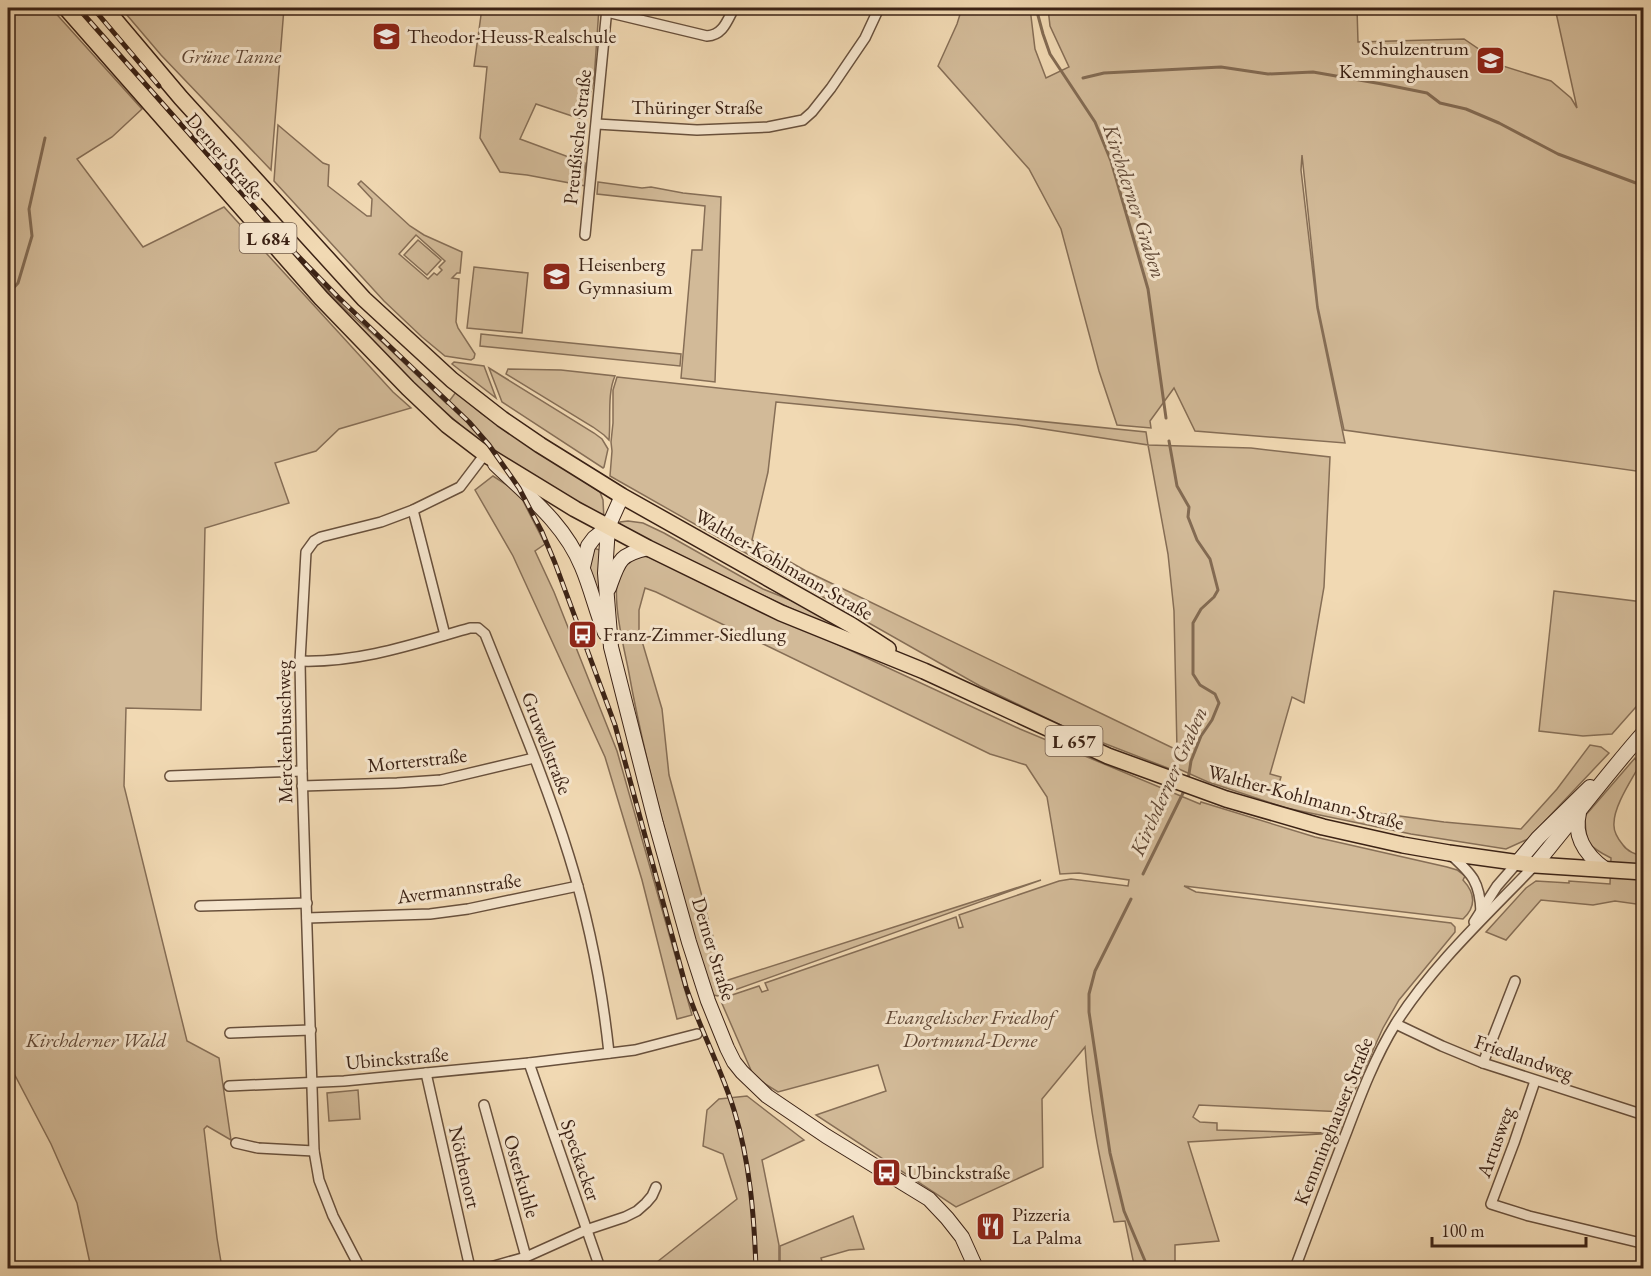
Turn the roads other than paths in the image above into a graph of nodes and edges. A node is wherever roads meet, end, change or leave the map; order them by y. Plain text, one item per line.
1 (66, 8) edge
2 (105, 8) edge
3 (734, 8) edge
4 (879, 8) edge
5 (607, 10) edge
6 (597, 124) junction
7 (585, 235) dead end
8 (485, 454) junction
9 (622, 496) junction
10 (413, 510) junction
11 (608, 527) junction
12 (648, 548) junction
13 (583, 567) junction
14 (606, 595) junction
15 (445, 635) junction
16 (611, 647) junction
17 (300, 661) junction
18 (924, 671) junction
19 (1644, 732) edge
20 (1622, 757) junction
21 (534, 758) junction
22 (302, 771) junction
23 (171, 776) dead end
24 (302, 786) junction
25 (1579, 813) junction
26 (1449, 854) junction
27 (1517, 863) junction
28 (1535, 865) junction
29 (1605, 869) junction
30 (1644, 872) edge
31 (578, 886) junction
32 (307, 903) junction
33 (200, 906) dead end
34 (1481, 912) junction
35 (307, 918) junction
36 (1463, 939) junction
37 (1515, 981) dead end
38 (1396, 1024) junction
39 (311, 1030) junction
40 (230, 1033) dead end
41 (697, 1034) dead end
42 (609, 1053) junction
43 (529, 1063) junction
44 (1483, 1063) junction
45 (426, 1073) junction
46 (1535, 1081) junction
47 (313, 1083) junction
48 (229, 1086) dead end
49 (484, 1105) dead end
50 (1644, 1115) edge
51 (236, 1143) dead end
52 (314, 1151) junction
53 (656, 1187) dead end
54 (586, 1230) junction
55 (1641, 1243) dead end
56 (526, 1257) junction
57 (360, 1269) edge
58 (470, 1269) edge
59 (487, 1269) edge
60 (600, 1269) edge
61 (976, 1269) edge
62 (1295, 1269) edge

1 - 8 main road, Derner Straße / L 684
2 - 9 main road, Derner Straße / L 684
3 - 5 street
4 - 6 street, Thüringer Straße
5 - 6 street, Preußische Straße
6 - 7 street, Preußische Straße
8 - 10 street, Merckenbuschweg
8 - 11 main road, L 684
8 - 13 main road
9 - 11 main road
9 - 18 main road, Walther-Kohlmann-Straße / L 657
10 - 15 street
10 - 17 street, Merckenbuschweg
11 - 12 main road, Walther-Kohlmann-Straße / L 657
11 - 13 main road
11 - 14 main road, Derner Straße
12 - 14 main road
12 - 18 main road, Walther-Kohlmann-Straße / L 657
13 - 16 main road
14 - 16 main road, Derner Straße
15 - 17 street, Gruwellstraße
15 - 21 street, Gruwellstraße
16 - 61 main road, Derner Straße
17 - 22 street, Merckenbuschweg
18 - 26 main road, Walther-Kohlmann-Straße / L 657
19 - 20 main road, Kemminghauser Straße
20 - 25 main road, Kemminghauser Straße
20 - 27 main road, Kemminghauser Straße
21 - 24 street, Morterstraße
21 - 31 street, Gruwellstraße
22 - 23 street
22 - 24 street, Merckenbuschweg
24 - 32 street, Merckenbuschweg
25 - 28 main road, Kemminghauser Straße
25 - 29 main road
26 - 27 main road, Walther-Kohlmann-Straße / L 657
26 - 34 street
27 - 28 main road, Walther-Kohlmann-Straße / L 657
27 - 34 street, Kemminghauser Straße
28 - 29 main road, Walther-Kohlmann-Straße
28 - 36 street, Kemminghauser Straße
29 - 30 main road, Walther-Kohlmann-Straße
31 - 35 street, Avermannstraße
31 - 42 street, Gruwellstraße
32 - 33 street
32 - 35 street, Merckenbuschweg
34 - 36 street, Kemminghauser Straße
35 - 39 street, Merckenbuschweg
36 - 38 street, Kemminghauser Straße
37 - 44 street
38 - 44 street, Friedlandweg
38 - 62 street, Kemminghauser Straße
39 - 40 street
39 - 47 street, Merckenbuschweg
41 - 42 street, Ubinckstraße
42 - 43 street, Ubinckstraße
43 - 45 street, Ubinckstraße
43 - 54 street, Speckacker
44 - 46 street, Friedlandweg
45 - 47 street, Ubinckstraße
45 - 58 street, Nöthenort
46 - 50 street, Friedlandweg
46 - 55 street, Artusweg
47 - 48 street
47 - 52 street, Merckenbuschweg
49 - 56 street, Osterkuhle
51 - 52 street
52 - 57 street, Merckenbuschweg
53 - 54 street
54 - 56 street
54 - 60 street, Speckacker
56 - 59 street

